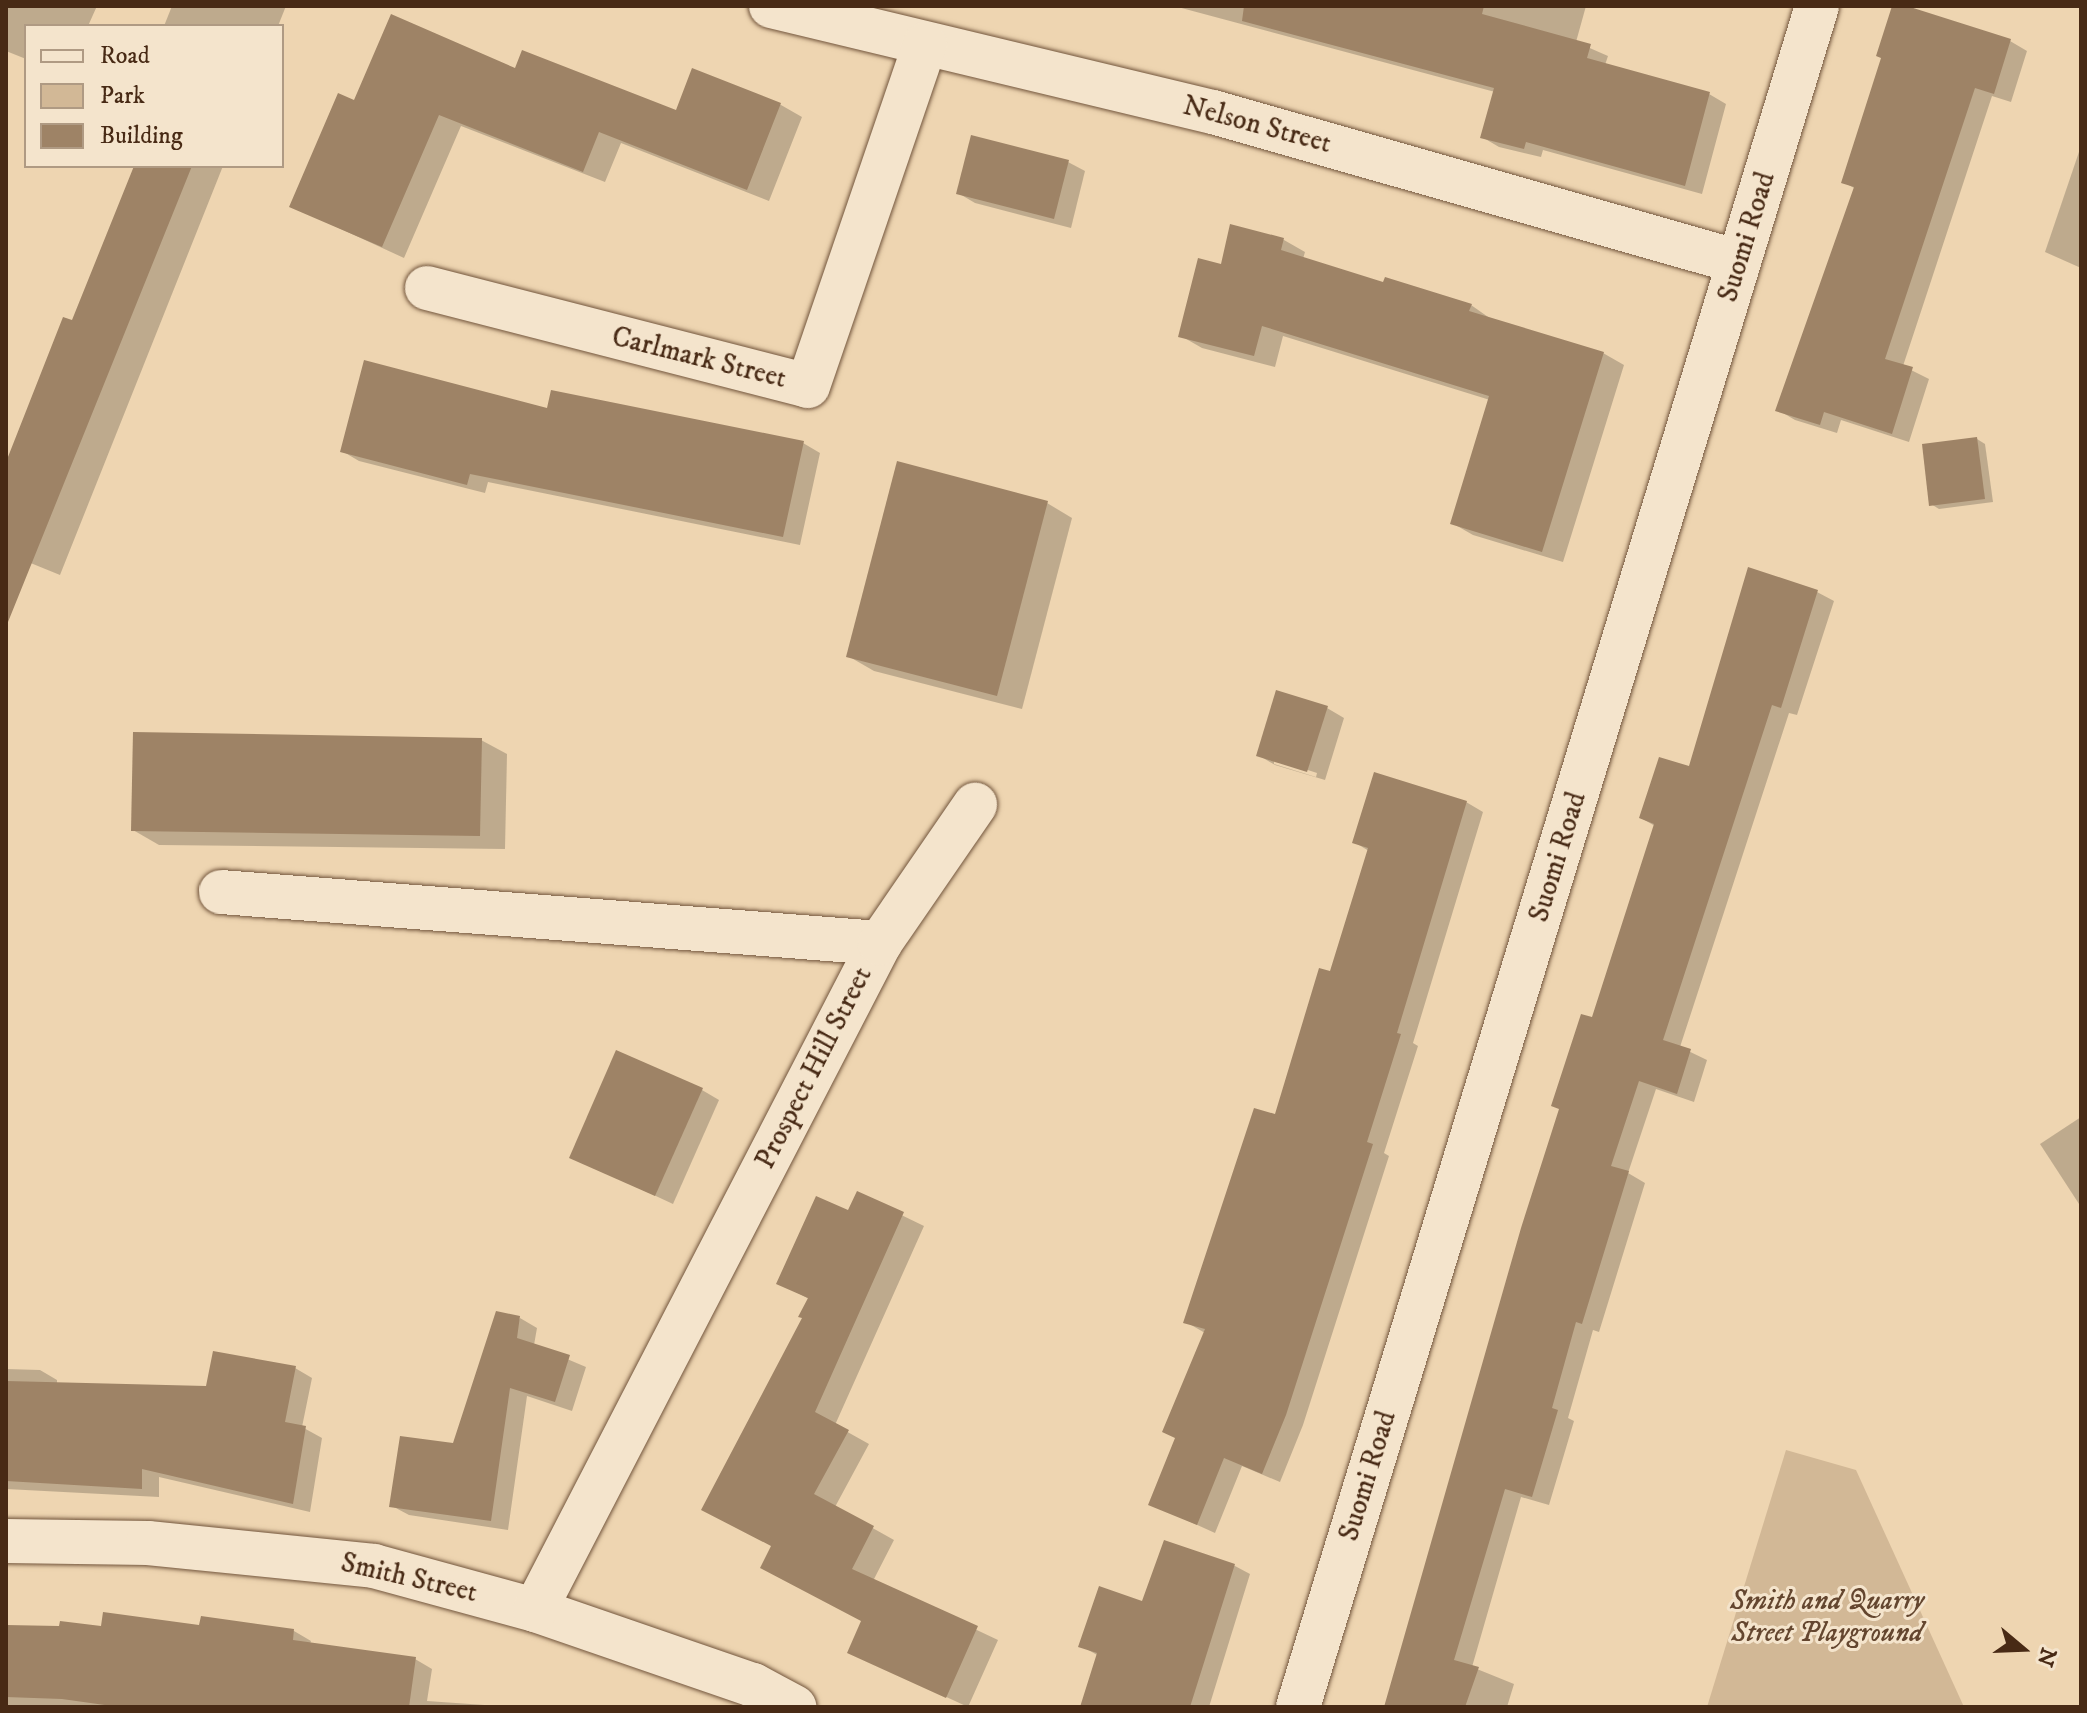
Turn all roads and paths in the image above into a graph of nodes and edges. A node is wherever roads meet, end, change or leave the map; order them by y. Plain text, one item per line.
1 (771, 6) edge
2 (1817, 6) edge
3 (925, 44) junction
4 (1739, 262) junction
5 (427, 288) dead end
6 (975, 805) dead end
7 (221, 892) dead end
8 (880, 943) junction
9 (6, 1541) edge
10 (535, 1610) junction
11 (794, 1707) edge
12 (1298, 1707) edge

1 - 3 street, Nelson Street
2 - 4 street, Suomi Road
3 - 4 street, Nelson Street
3 - 5 street, Carlmark Street
4 - 12 street, Suomi Road
6 - 8 street
7 - 8 street, Prospect Hill Street
8 - 10 street, Prospect Hill Street
9 - 10 street, Smith Street
10 - 11 street, Smith Street

